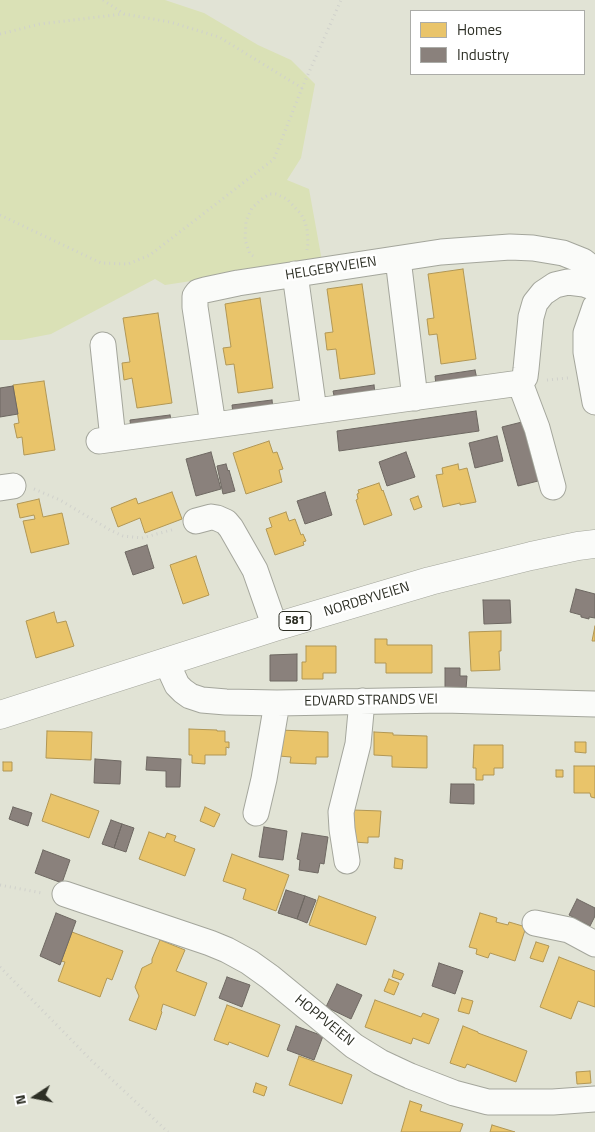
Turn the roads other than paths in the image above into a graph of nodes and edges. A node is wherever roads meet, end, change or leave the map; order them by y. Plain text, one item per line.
1 (398, 259) junction
2 (299, 265) junction
3 (595, 270) edge
4 (595, 288) edge
5 (595, 307) edge
6 (103, 345) dead end
7 (590, 352) edge
8 (520, 383) junction
9 (415, 398) junction
10 (595, 402) edge
11 (314, 411) junction
12 (213, 425) junction
13 (553, 487) dead end
14 (196, 521) road end
15 (595, 544) edge
16 (275, 627) junction
17 (166, 662) junction
18 (362, 701) junction
19 (277, 703) junction
20 (595, 704) edge
21 (0, 715) edge
22 (256, 813) dead end
23 (346, 860) dead end
24 (65, 894) road end
25 (535, 923) dead end
26 (595, 944) edge
27 (595, 1099) edge

1 - 2 street, HELGEBYVEIEN
1 - 3 street, HELGEBYVEIEN
1 - 9 street
2 - 11 street
2 - 12 street, HELGEBYVEIEN
4 - 8 street
5 - 7 street
6 - 12 street
7 - 10 street
8 - 9 street
8 - 13 street
9 - 11 street
11 - 12 street
14 - 16 street
15 - 16 main road, NORDBYVEIEN / 581
16 - 17 main road, NORDBYVEIEN / 581
17 - 19 street, EDVARD STRANDS VEI
17 - 21 main road, NORDBYVEIEN / 581
18 - 19 street, EDVARD STRANDS VEI
18 - 20 street, EDVARD STRANDS VEI
18 - 23 street
19 - 22 street
24 - 27 street, HOPPVEIEN
25 - 26 street

